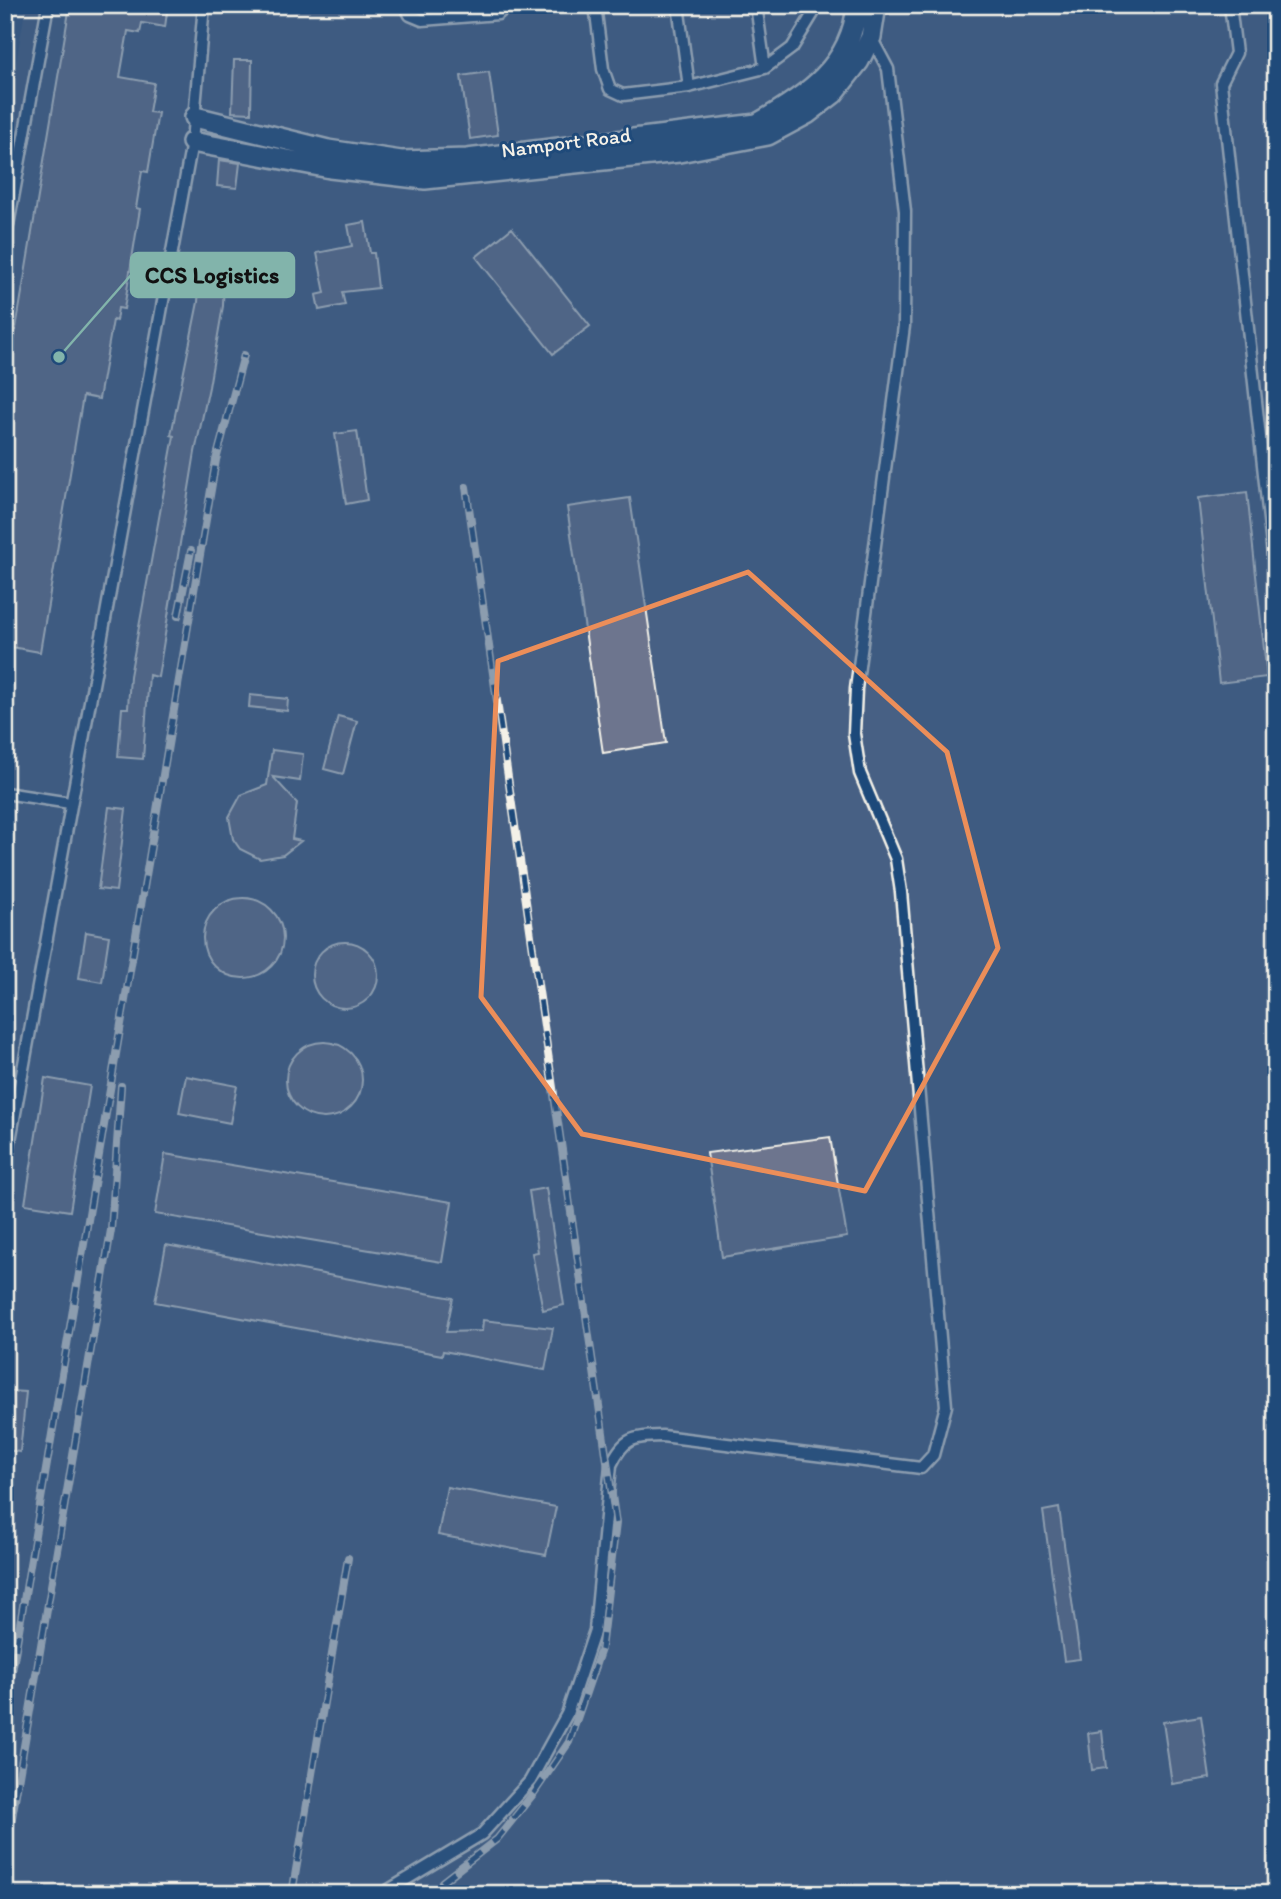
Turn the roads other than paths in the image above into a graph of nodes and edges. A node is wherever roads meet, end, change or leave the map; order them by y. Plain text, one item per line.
1 (48, 5) edge
2 (204, 5) edge
3 (405, 5) edge
4 (464, 5) edge
5 (509, 5) edge
6 (595, 5) edge
7 (678, 5) edge
8 (756, 5) edge
9 (814, 5) edge
10 (857, 5) edge
11 (876, 5) edge
12 (1230, 5) edge
13 (466, 18) junction
14 (862, 34) junction
15 (765, 68) junction
16 (689, 87) junction
17 (195, 117) junction
18 (192, 142) junction
19 (5, 242) edge
20 (1276, 583) edge
21 (5, 793) edge
22 (70, 803) junction
23 (5, 1168) edge
24 (382, 1894) edge

1 - 19 lane
2 - 17 lane
3 - 13 lane
4 - 13 lane
5 - 13 lane
6 - 16 lane
7 - 16 lane
8 - 15 lane
9 - 15 lane
10 - 14 street
11 - 14 street, Namport Road
12 - 20 lane
14 - 17 street
14 - 18 street, Namport Road
14 - 24 lane
15 - 16 lane
17 - 18 lane
18 - 22 lane
21 - 22 lane
22 - 23 lane

